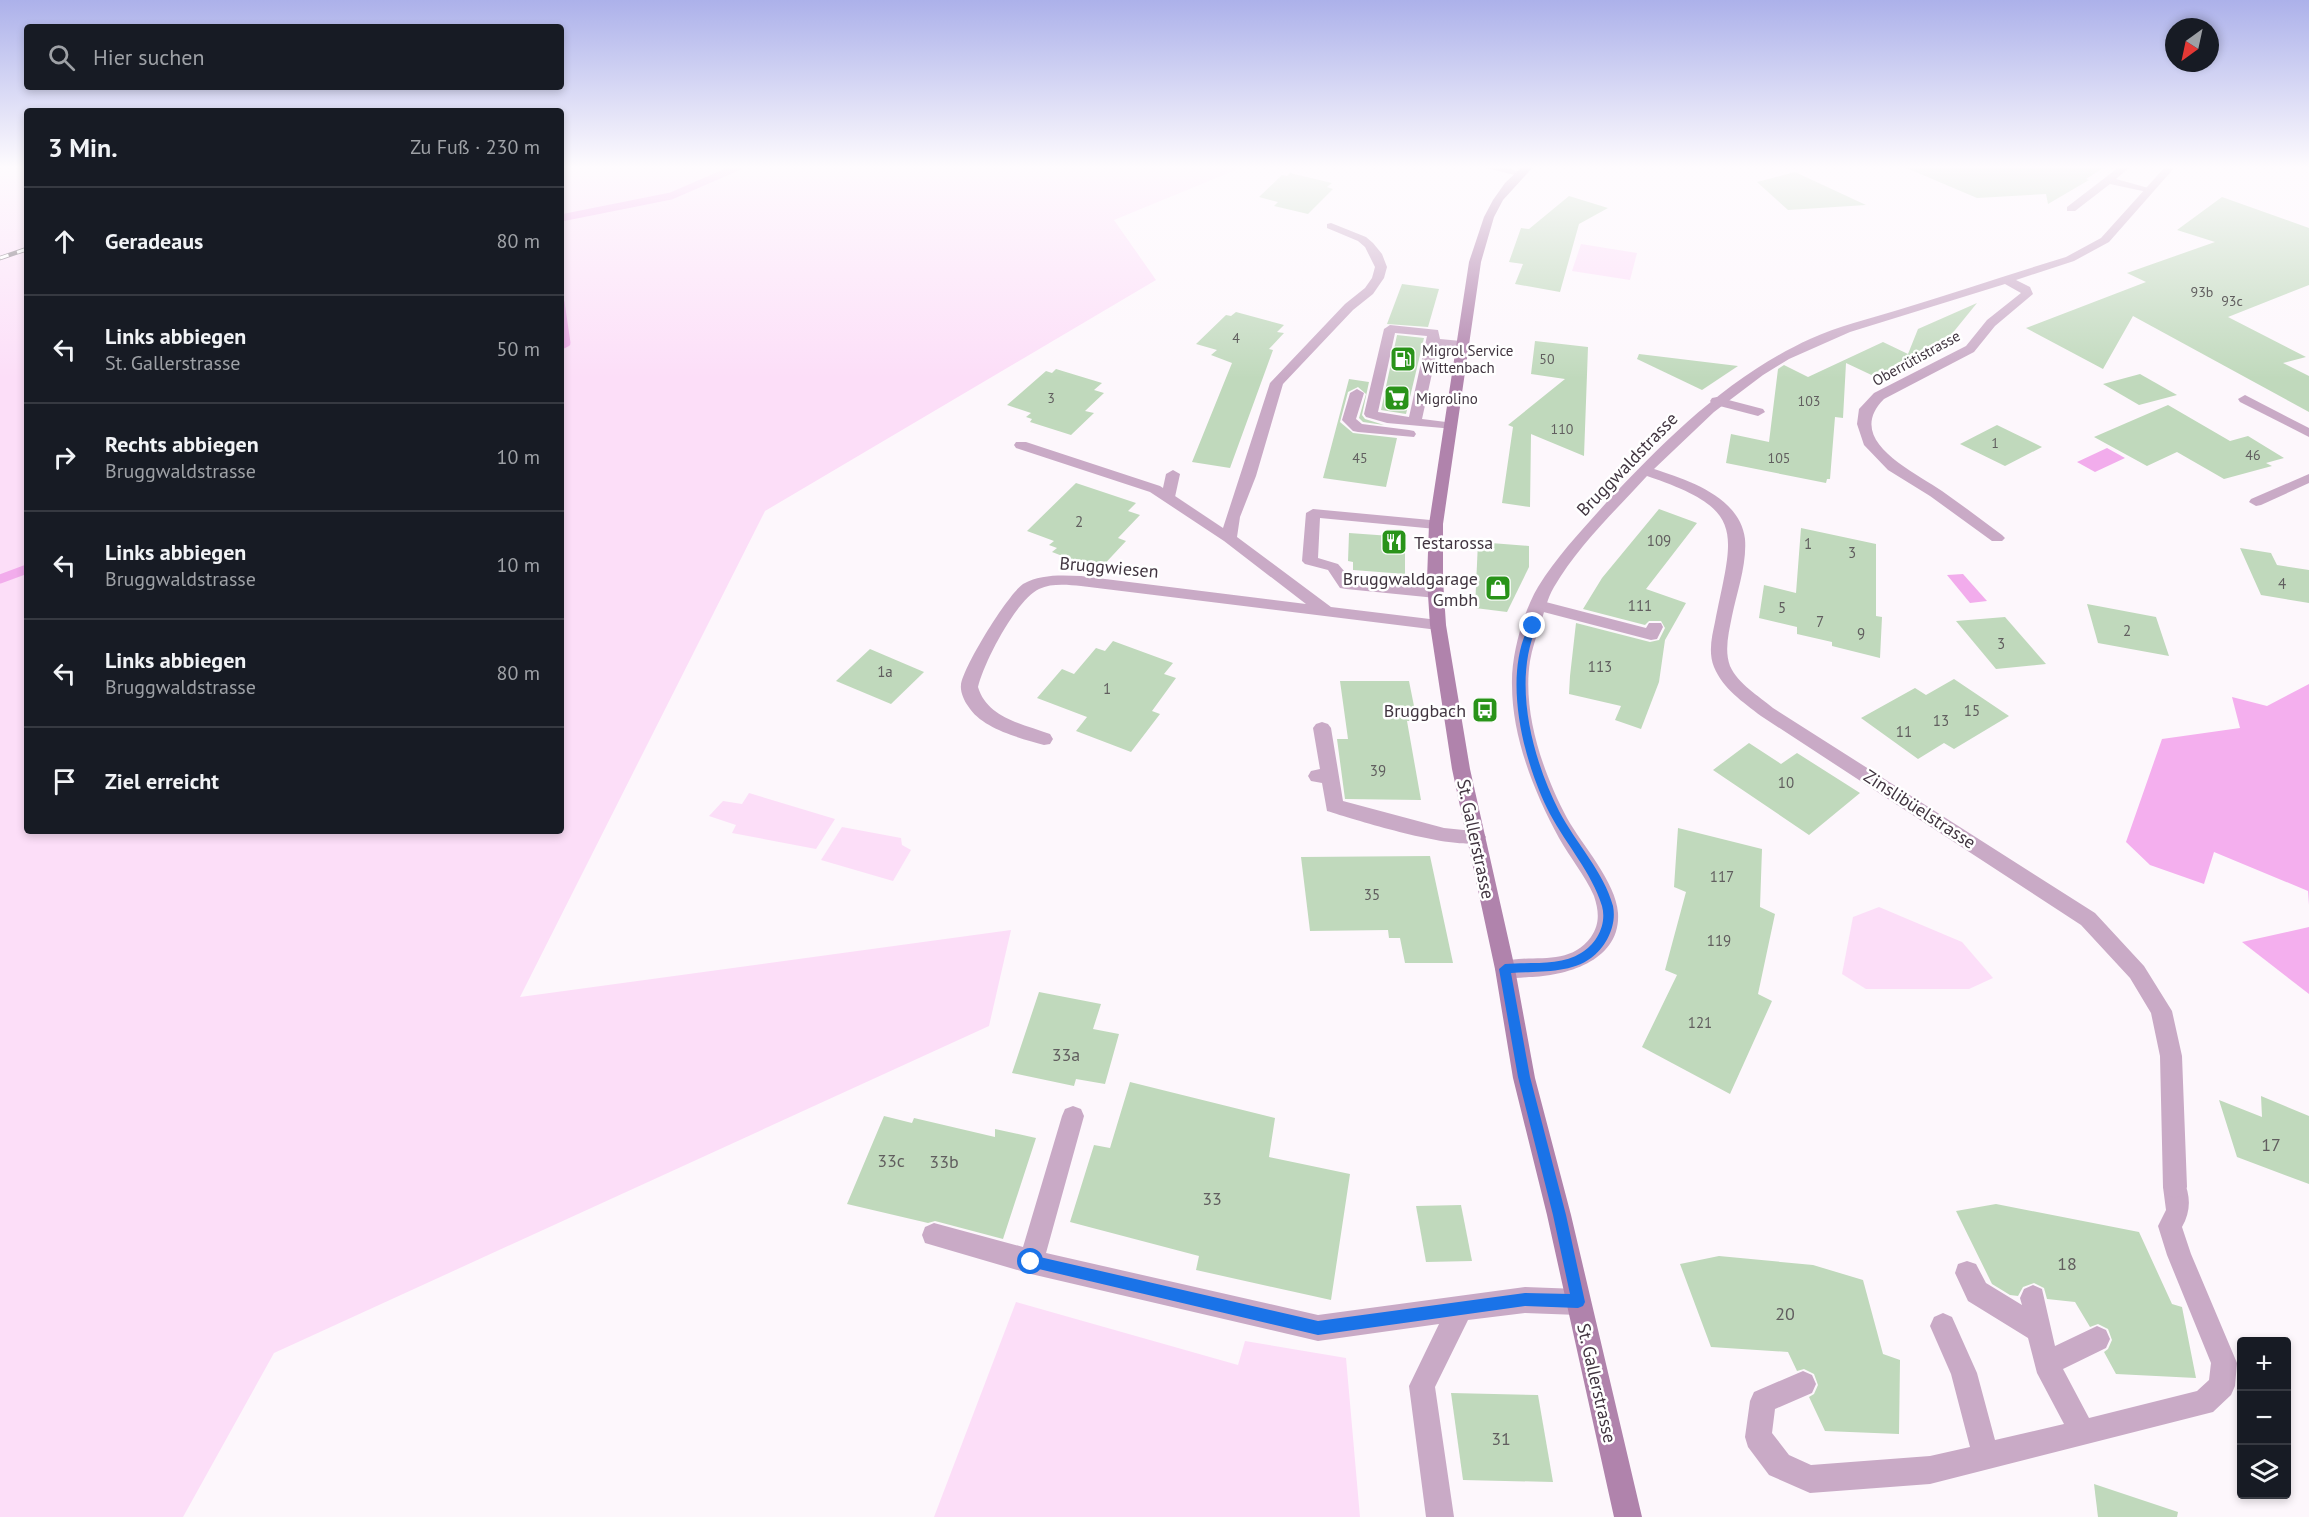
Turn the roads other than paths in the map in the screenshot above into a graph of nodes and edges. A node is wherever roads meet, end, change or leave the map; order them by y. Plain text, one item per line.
1 (1359, 238) edge
2 (1482, 238) edge
3 (2107, 238) edge
4 (2007, 280) junction
5 (1433, 342) junction
6 (1461, 345) junction
7 (1357, 393) dead end
8 (2245, 399) dead end
9 (1718, 401) junction
10 (1758, 412) dead end
11 (1415, 422) junction
12 (1448, 433) junction
13 (2309, 433) edge
14 (1021, 445) dead end
15 (1645, 471) junction
16 (1173, 474) dead end
17 (2309, 478) edge
18 (1168, 497) junction
19 (2256, 502) dead end
20 (1437, 524) junction
21 (1229, 538) junction
22 (1997, 538) dead end
23 (1436, 593) junction
24 (1538, 605) junction
25 (1327, 612) junction
26 (1438, 625) junction
27 (1655, 627) dead end
28 (1322, 728) dead end
29 (1044, 739) dead end
30 (1476, 837) junction
31 (1505, 969) junction
32 (1073, 1116) dead end
33 (934, 1235) dead end
34 (1031, 1262) junction
35 (1966, 1274) dead end
36 (2033, 1298) dead end
37 (1578, 1302) junction
38 (1461, 1307) junction
39 (1944, 1326) dead end
40 (2040, 1331) junction
41 (2097, 1339) dead end
42 (2046, 1364) junction
43 (1803, 1384) dead end
44 (2083, 1433) junction
45 (1986, 1456) junction
46 (1440, 1517) edge
47 (1628, 1517) edge

1 - 21 street
2 - 6 main road, St. Gallerstrasse
3 - 4 street, Bruggwaldstrasse
4 - 9 street, Bruggwaldstrasse
4 - 22 street, Oberrütistrasse
5 - 6 street
5 - 11 street
5 - 11 street
6 - 12 main road, St. Gallerstrasse
7 - 12 street
8 - 13 street
9 - 10 street
9 - 15 street, Bruggwaldstrasse
11 - 12 street
12 - 20 main road, St. Gallerstrasse
14 - 18 street
15 - 24 street, Bruggwaldstrasse
15 - 44 street, Zinslibüelstrasse
16 - 18 street
17 - 19 street
18 - 21 street
20 - 23 main road, St. Gallerstrasse
20 - 23 street
21 - 25 street
23 - 26 main road, St. Gallerstrasse
24 - 27 street
24 - 31 street, Bruggwaldstrasse
25 - 26 street, Bruggwiesen
25 - 29 street, Bruggwiesen
26 - 30 main road, St. Gallerstrasse
28 - 30 street
30 - 31 main road, St. Gallerstrasse
31 - 37 main road, St. Gallerstrasse
32 - 34 street
33 - 34 street
34 - 38 street
35 - 40 street
36 - 40 street
37 - 38 street
37 - 47 main road, St. Gallerstrasse
38 - 46 street
39 - 45 street
40 - 42 street
41 - 42 street
42 - 44 street
43 - 45 street
44 - 45 street

